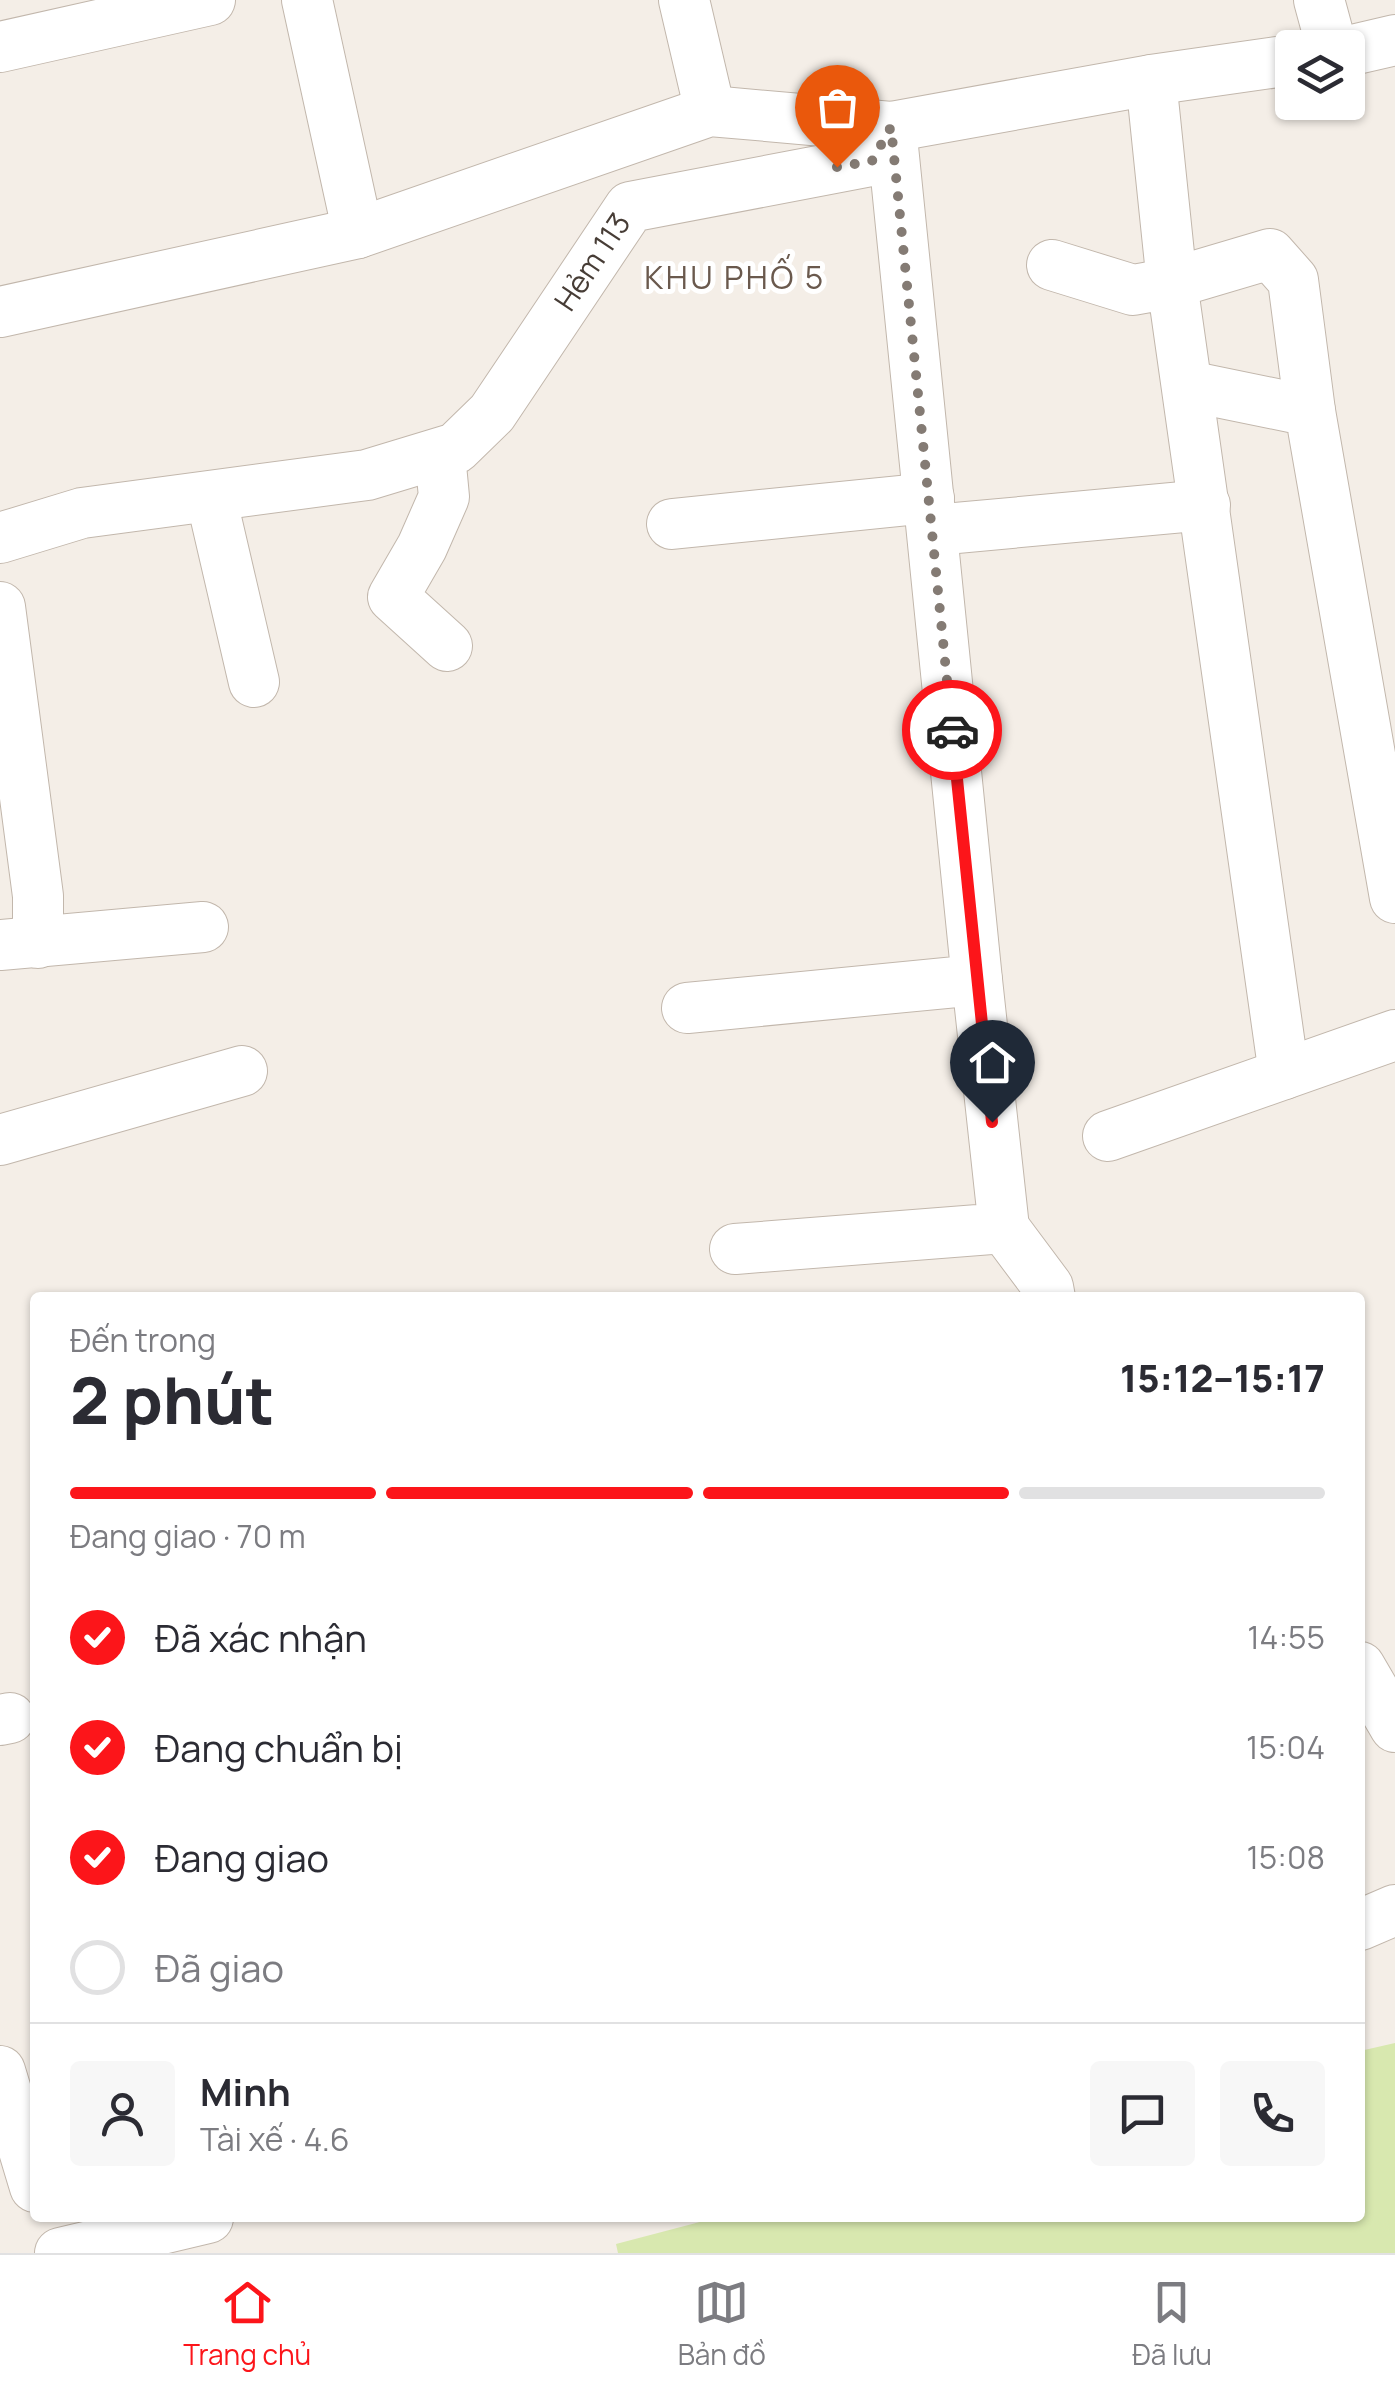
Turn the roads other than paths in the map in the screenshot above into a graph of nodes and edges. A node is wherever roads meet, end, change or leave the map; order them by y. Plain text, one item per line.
1 (210, 0) edge
2 (307, 0) edge
3 (684, 0) edge
4 (1319, 0) edge
5 (1327, 30) edge
6 (1395, 40) edge
7 (0, 47) edge
8 (1365, 47) edge
9 (1275, 62) edge
10 (1151, 80) junction
11 (710, 111) junction
12 (891, 127) junction
13 (358, 233) junction
14 (1052, 265) dead end
15 (1172, 282) junction
16 (0, 312) edge
17 (1188, 386) junction
18 (1310, 411) junction
19 (440, 455) junction
20 (211, 497) junction
21 (1205, 505) junction
22 (943, 513) junction
23 (672, 524) dead end
24 (0, 538) edge
25 (0, 607) edge
26 (447, 646) dead end
27 (254, 682) dead end
28 (1395, 898) edge
29 (203, 927) dead end
30 (19, 944) edge
31 (977, 980) junction
32 (687, 1008) dead end
33 (1395, 1035) edge
34 (242, 1071) dead end
35 (1284, 1074) junction
36 (1108, 1136) dead end
37 (0, 1140) edge
38 (1004, 1228) junction
39 (735, 1249) dead end
40 (1049, 1292) edge
41 (1365, 1675) edge
42 (1395, 1726) edge
43 (1395, 1910) edge
44 (1365, 1923) edge
45 (0, 2070) edge
46 (30, 2170) edge
47 (45, 2222) edge
48 (191, 2222) edge
49 (57, 2253) edge

1 - 7 street
2 - 13 street
3 - 11 street
4 - 5 street
6 - 8 street
9 - 10 street
10 - 12 street
10 - 15 street
11 - 12 street
11 - 13 street
12 - 19 street, Hẻm 113
12 - 22 street
13 - 16 street
14 - 15 street
15 - 17 street
15 - 18 street
17 - 18 street
17 - 21 street
18 - 28 street
19 - 20 street, Hẻm 113
19 - 26 street
20 - 24 street, Hẻm 113
20 - 27 street
21 - 22 street
21 - 35 street
22 - 23 street
22 - 31 street
25 - 30 street
29 - 30 street
31 - 32 street
31 - 38 street
33 - 35 street
34 - 37 street
35 - 36 street
38 - 39 street
38 - 40 street
41 - 42 street
43 - 44 street
45 - 46 street
47 - 49 street
48 - 49 street

